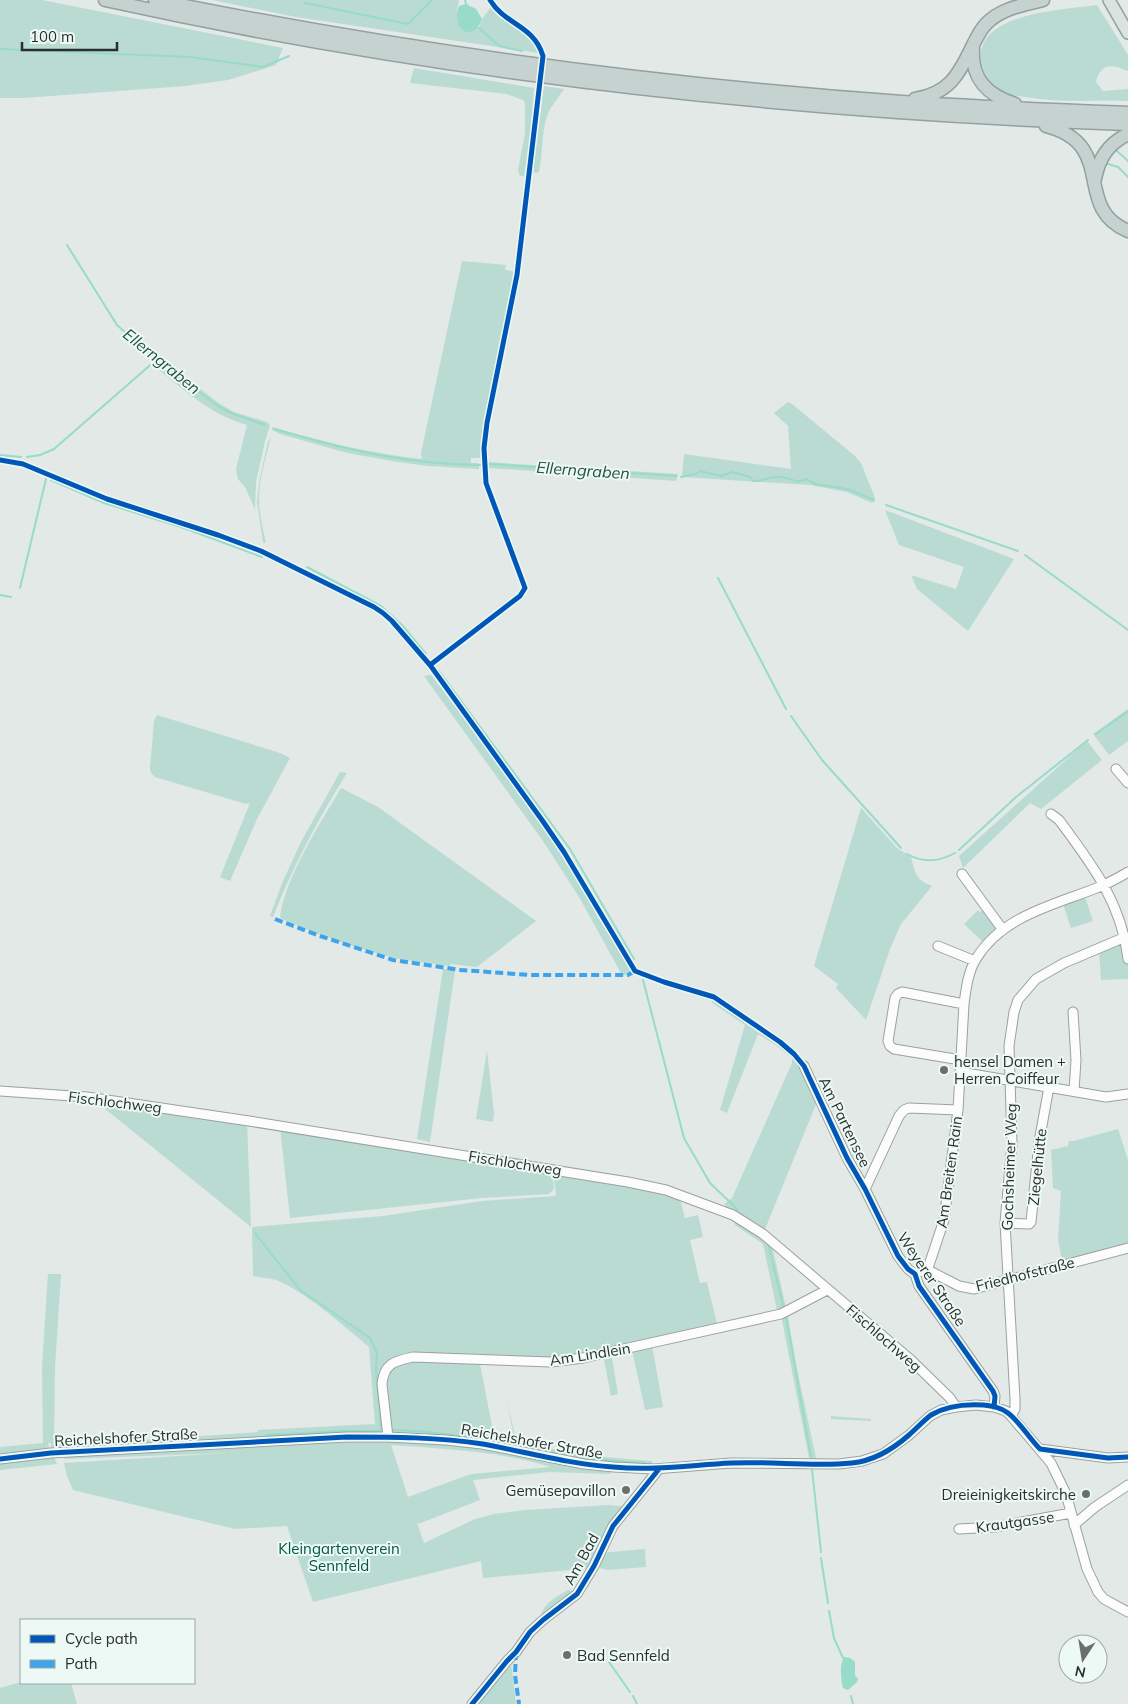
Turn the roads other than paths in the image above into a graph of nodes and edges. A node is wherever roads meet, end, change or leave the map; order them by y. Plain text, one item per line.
1 (105, 0) edge
2 (155, 0) edge
3 (1043, 0) edge
4 (1109, 0) edge
5 (1128, 33) edge
6 (974, 42) junction
7 (526, 69) junction
8 (555, 73) junction
9 (900, 102) junction
10 (1032, 109) junction
11 (1128, 113) edge
12 (1019, 120) junction
13 (1128, 124) edge
14 (1128, 134) edge
15 (1095, 182) junction
16 (1128, 231) edge
17 (1116, 769) dead end
18 (1128, 783) edge
19 (1051, 814) dead end
20 (1128, 872) edge
21 (962, 874) dead end
22 (1105, 884) junction
23 (1003, 930) junction
24 (1124, 938) junction
25 (938, 946) dead end
26 (1128, 959) edge
27 (975, 961) junction
28 (964, 1004) junction
29 (1074, 1012) dead end
30 (961, 1060) junction
31 (804, 1066) dead end
32 (960, 1072) junction
33 (1011, 1080) junction
34 (1049, 1086) junction
35 (0, 1091) edge
36 (1074, 1091) junction
37 (1128, 1094) edge
38 (958, 1110) junction
39 (865, 1188) junction
40 (1006, 1223) junction
41 (1128, 1248) edge
42 (918, 1273) junction
43 (1009, 1280) junction
44 (827, 1290) junction
45 (956, 1407) junction
46 (994, 1407) junction
47 (1012, 1416) junction
48 (388, 1437) junction
49 (1040, 1449) junction
50 (1128, 1457) edge
51 (0, 1459) edge
52 (658, 1469) junction
53 (1128, 1485) edge
54 (1071, 1513) junction
55 (1074, 1525) junction
56 (959, 1528) dead end
57 (1128, 1612) edge
58 (472, 1704) edge

1 - 7 highway
2 - 7 highway
3 - 6 highway
4 - 5 main road
6 - 9 highway
6 - 10 highway
7 - 8 highway
8 - 9 highway
8 - 12 highway
9 - 10 highway
10 - 11 highway
12 - 13 highway
12 - 15 highway
14 - 15 highway
15 - 16 highway
17 - 18 street
19 - 22 street
20 - 22 street, Am Breiten Rain
21 - 23 street
22 - 23 street, Am Breiten Rain
22 - 24 street
23 - 27 street, Am Breiten Rain
24 - 26 street
24 - 33 street, Gochsheimer Weg
25 - 27 street
27 - 28 street, Am Breiten Rain
28 - 30 street, Am Breiten Rain
28 - 30 street
29 - 36 street
30 - 32 street, Am Breiten Rain
31 - 39 street, Am Partensee
32 - 33 street
32 - 38 street, Am Breiten Rain
33 - 34 street
33 - 40 street, Gochsheimer Weg
34 - 36 street
34 - 40 street, Ziegelhütte
35 - 44 street, Fischlochweg
36 - 37 street
38 - 39 street, Am Partensee
38 - 42 street, Am Breiten Rain
39 - 42 street, Weyerer Straße
40 - 43 street, Gochsheimer Weg
41 - 43 street, Friedhofstraße
42 - 43 street, Friedhofstraße
42 - 46 street, Weyerer Straße
43 - 47 street, Gochsheimer Weg
44 - 45 street, Fischlochweg
44 - 48 street, Am Lindlein
45 - 46 street, Reichelshofer Straße
45 - 52 street, Reichelshofer Straße
46 - 47 street, Reichelshofer Straße
47 - 49 street
48 - 51 street, Reichelshofer Straße
48 - 52 street, Reichelshofer Straße
49 - 50 street
49 - 54 street
52 - 58 street, Am Bad
53 - 55 street
54 - 55 street
54 - 56 street, Krautgasse
55 - 57 street

